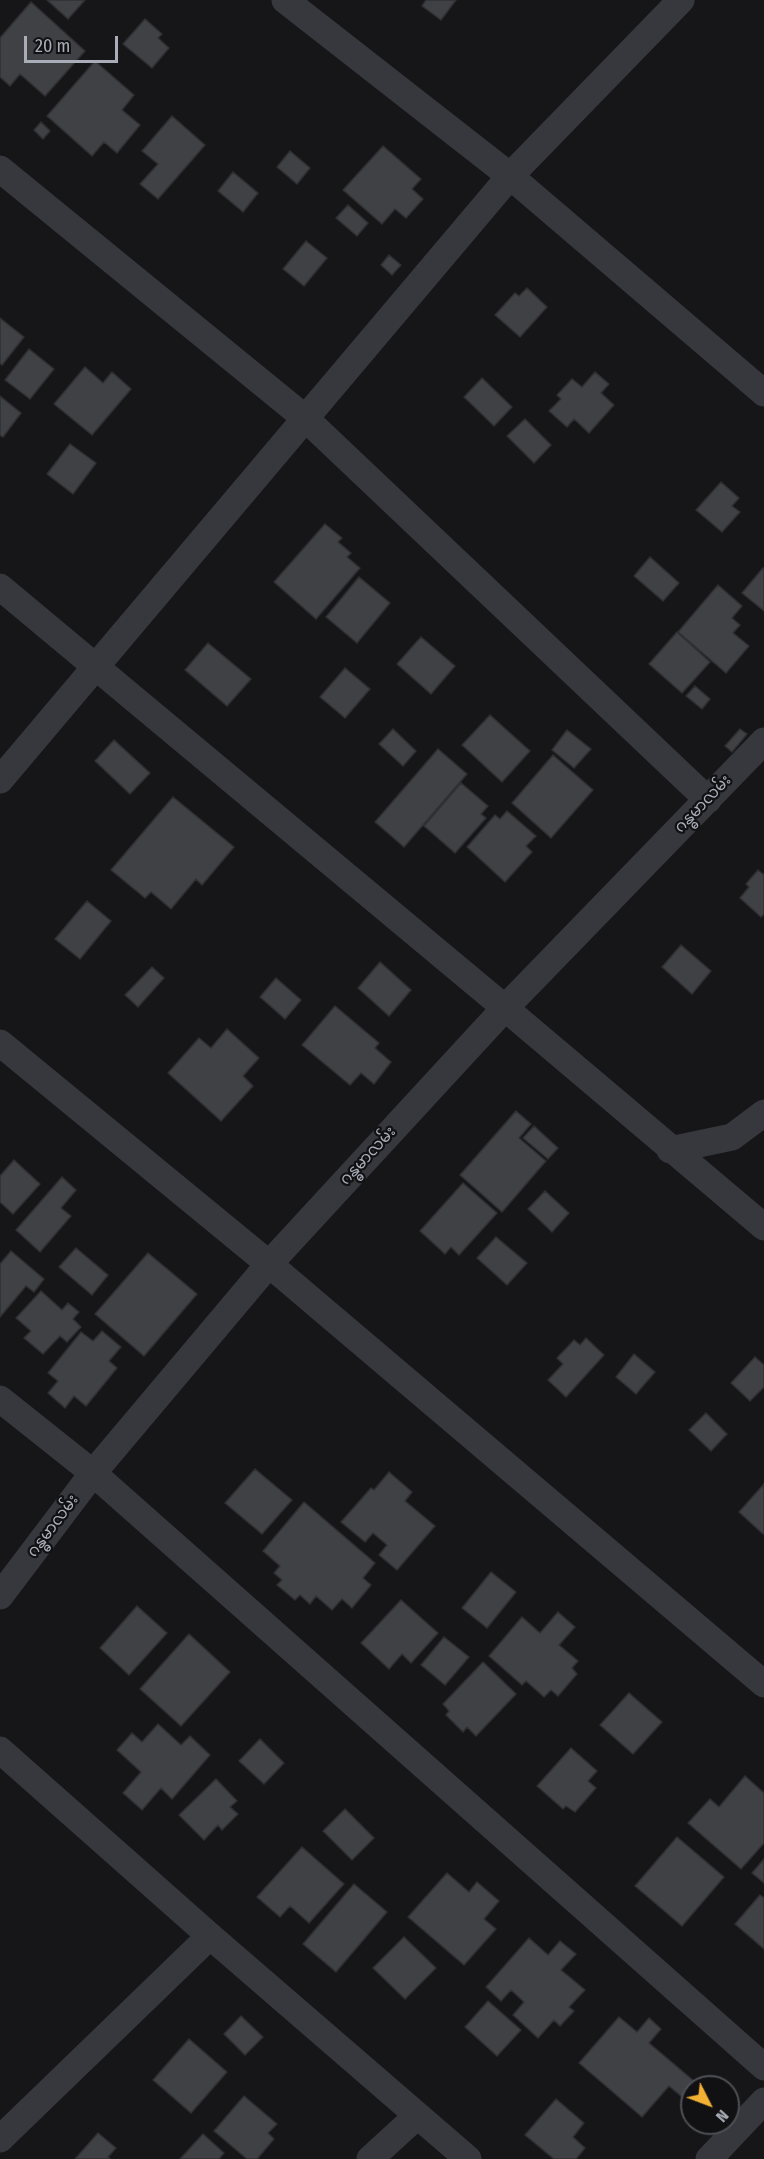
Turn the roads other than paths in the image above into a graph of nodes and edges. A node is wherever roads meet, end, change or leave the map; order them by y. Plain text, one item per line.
1 (285, 0) edge
2 (681, 0) edge
3 (0, 169) edge
4 (510, 176) junction
5 (764, 393) edge
6 (305, 418) junction
7 (0, 587) edge
8 (95, 668) junction
9 (764, 741) edge
10 (0, 780) edge
11 (708, 800) junction
12 (505, 1008) junction
13 (0, 1043) edge
14 (764, 1113) edge
15 (670, 1150) junction
16 (764, 1227) edge
17 (269, 1264) junction
18 (0, 1399) edge
19 (93, 1473) junction
20 (0, 1596) edge
21 (764, 1684) edge
22 (0, 1750) edge
23 (210, 1936) junction
24 (764, 2067) edge
25 (764, 2101) edge
26 (417, 2116) junction
27 (0, 2139) edge
28 (370, 2159) edge
29 (468, 2159) edge
30 (709, 2159) edge

1 - 4 street
2 - 4 street
3 - 6 street
4 - 5 street
4 - 6 street
6 - 8 street
6 - 11 street
7 - 8 street
8 - 10 street
8 - 12 street
9 - 11 street, ဂန္ဓမာလမ်း
11 - 12 street, ဂန္ဓမာလမ်း
12 - 15 street
12 - 17 street, ဂန္ဓမာလမ်း
13 - 17 street
14 - 15 street
15 - 16 street
17 - 19 street, ဂန္ဓမာလမ်း
17 - 21 street
18 - 19 street
19 - 20 street, ဂန္ဓမာလမ်း
19 - 24 street
22 - 23 street
23 - 26 street
23 - 27 street
25 - 30 street
26 - 28 street
26 - 29 street

